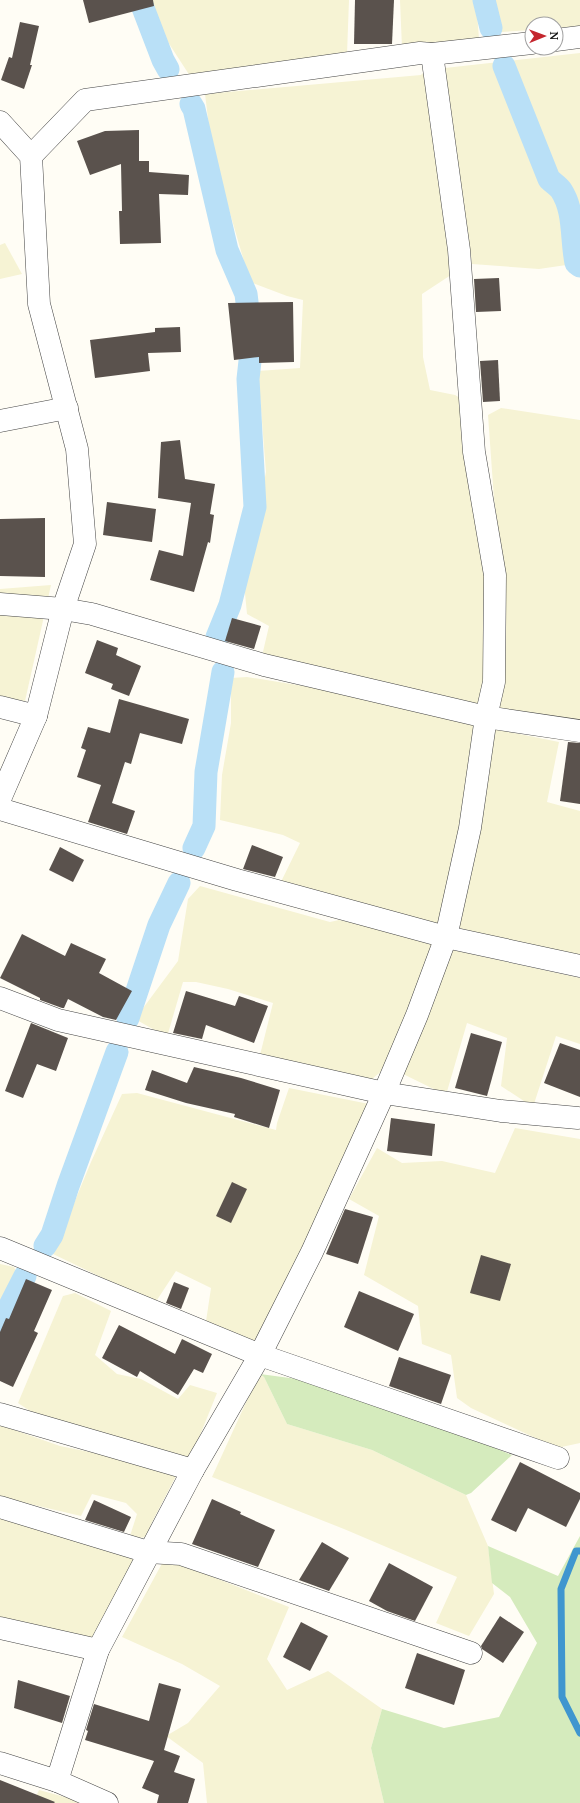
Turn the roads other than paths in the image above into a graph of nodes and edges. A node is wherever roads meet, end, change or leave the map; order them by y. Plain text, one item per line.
1 (580, 38) edge
2 (564, 39) edge
3 (524, 44) edge
4 (432, 54) junction
5 (0, 122) edge
6 (31, 156) junction
7 (67, 408) junction
8 (0, 421) edge
9 (0, 604) edge
10 (63, 610) junction
11 (0, 707) edge
12 (36, 716) junction
13 (486, 717) junction
14 (580, 731) edge
15 (0, 798) edge
16 (0, 809) edge
17 (446, 937) junction
18 (580, 966) edge
19 (0, 998) edge
20 (384, 1093) junction
21 (578, 1118) dead end
22 (0, 1248) edge
23 (260, 1355) junction
24 (0, 1414) edge
25 (558, 1458) dead end
26 (193, 1470) junction
27 (0, 1506) edge
28 (148, 1552) junction
29 (0, 1628) edge
30 (98, 1650) junction
31 (470, 1653) dead end
32 (0, 1763) edge
33 (57, 1781) junction
34 (107, 1803) edge

1 - 2 street
3 - 4 street
4 - 6 street
4 - 13 street
5 - 6 street
6 - 7 street
7 - 8 street
7 - 10 street
9 - 10 street
10 - 12 street
10 - 13 street
11 - 12 street
12 - 15 street
13 - 14 street
13 - 17 street
16 - 17 street
17 - 18 street
17 - 20 street
19 - 20 street
20 - 21 street
20 - 23 street
22 - 23 street
23 - 25 street
23 - 26 street
24 - 26 street
26 - 28 street
27 - 28 street
28 - 30 street
28 - 31 street
29 - 30 street
30 - 33 street
32 - 33 street
33 - 34 street

